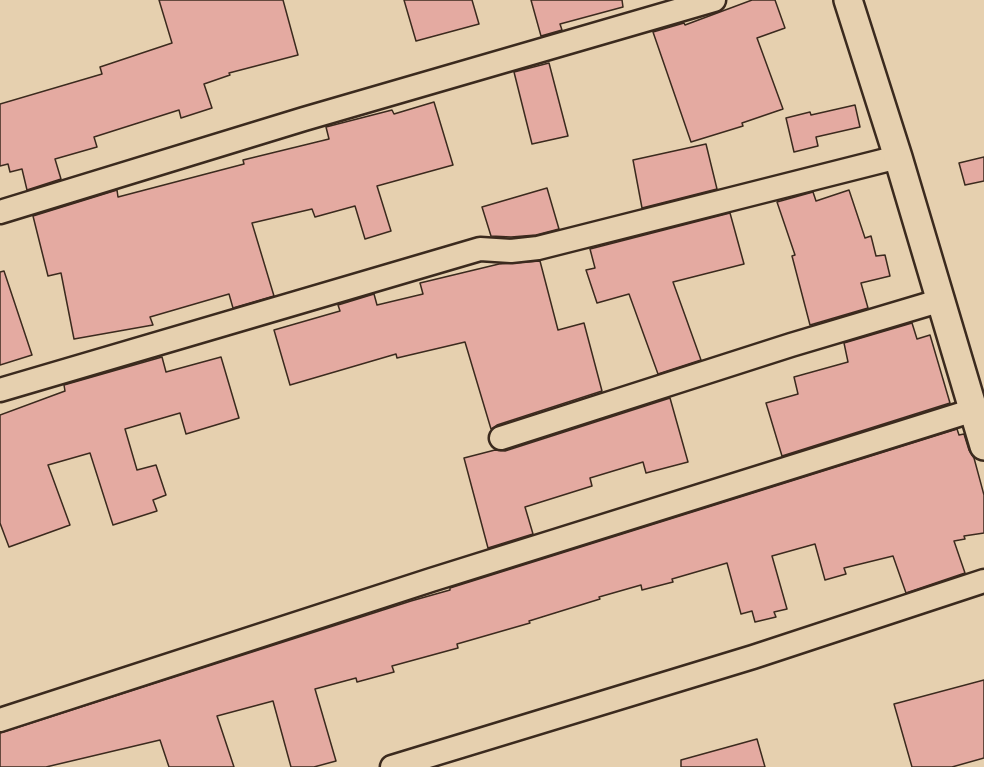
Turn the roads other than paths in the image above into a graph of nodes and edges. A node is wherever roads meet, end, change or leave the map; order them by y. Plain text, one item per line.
1 (714, 0) edge
2 (848, 0) edge
3 (898, 157) junction
4 (0, 212) edge
5 (942, 300) junction
6 (0, 390) edge
7 (974, 410) junction
8 (501, 438) dead end
9 (984, 446) edge
10 (984, 581) edge
11 (0, 720) edge
12 (392, 767) edge

1 - 4 street
2 - 3 street
3 - 5 street
3 - 6 street
5 - 7 street
5 - 8 street
7 - 9 street
7 - 11 street
10 - 12 street

